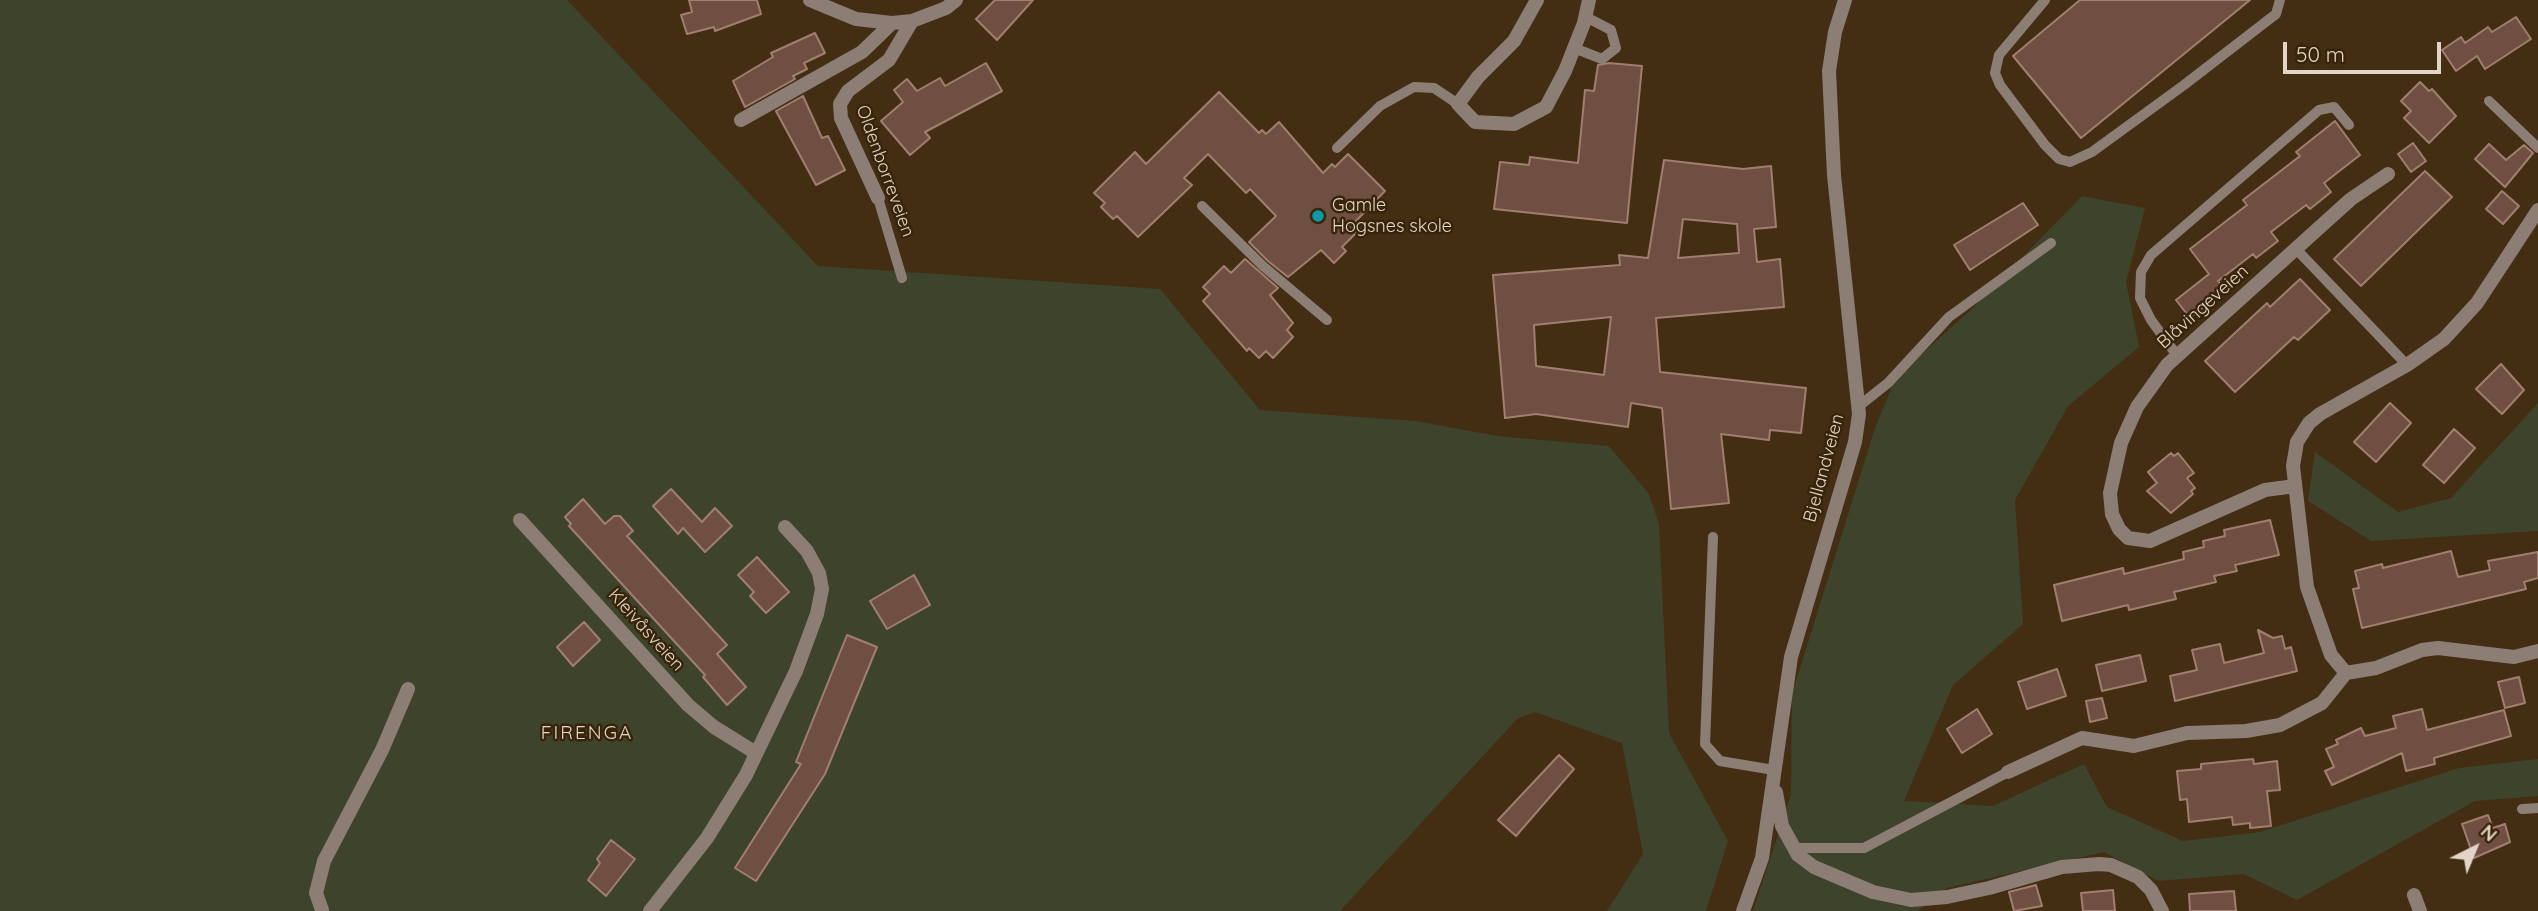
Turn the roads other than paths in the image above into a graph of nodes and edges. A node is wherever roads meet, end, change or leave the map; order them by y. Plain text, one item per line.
1 (810, 0) edge
2 (956, 0) edge
3 (1537, 0) edge
4 (1589, 0) edge
5 (1845, 0) edge
6 (2045, 0) edge
7 (2280, 0) edge
8 (1586, 17) junction
9 (912, 21) junction
10 (892, 23) junction
11 (1574, 48) junction
12 (2489, 101) dead end
13 (1458, 104) junction
14 (741, 120) dead end
15 (2349, 125) dead end
16 (1337, 148) dead end
17 (2538, 148) edge
18 (2388, 174) dead end
19 (878, 198) joint
20 (1202, 206) dead end
21 (2538, 210) edge
22 (2051, 243) dead end
23 (2297, 250) junction
24 (902, 278) dead end
25 (1327, 320) dead end
26 (2176, 355) junction
27 (2407, 365) junction
28 (1859, 406) junction
29 (2295, 486) junction
30 (520, 520) dead end
31 (785, 527) dead end
32 (1713, 537) dead end
33 (2538, 651) edge
34 (2346, 673) junction
35 (408, 689) dead end
36 (757, 753) junction
37 (2008, 772) joint
38 (1774, 777) junction
39 (2538, 808) edge
40 (2522, 809) dead end
41 (1794, 848) junction
42 (2414, 895) dead end
43 (323, 911) edge
44 (650, 911) edge
45 (1743, 911) edge
46 (2162, 911) edge
47 (2420, 911) edge

1 - 10 street
2 - 9 street
3 - 13 street
4 - 8 street
5 - 28 street, Bjellandveien
6 - 7 lane
8 - 11 street
8 - 11 lane
9 - 10 street
9 - 19 street, Oldenborreveien
10 - 14 street
11 - 13 street
12 - 17 lane
13 - 16 lane
15 - 26 lane
18 - 23 street, Blåvingeveien
19 - 24 lane, Oldenborreveien
20 - 25 lane
21 - 27 street
22 - 28 lane
23 - 26 street, Blåvingeveien
23 - 27 lane
26 - 29 street, Blåvingeveien
27 - 29 street
28 - 38 street, Bjellandveien
29 - 34 street
30 - 36 street, Kleivåsveien
31 - 36 street
32 - 38 lane
33 - 34 street
34 - 37 street
35 - 43 street
36 - 44 street
37 - 41 lane
38 - 41 street
38 - 45 street, Bjellandveien
39 - 40 lane
41 - 46 street
42 - 47 street

